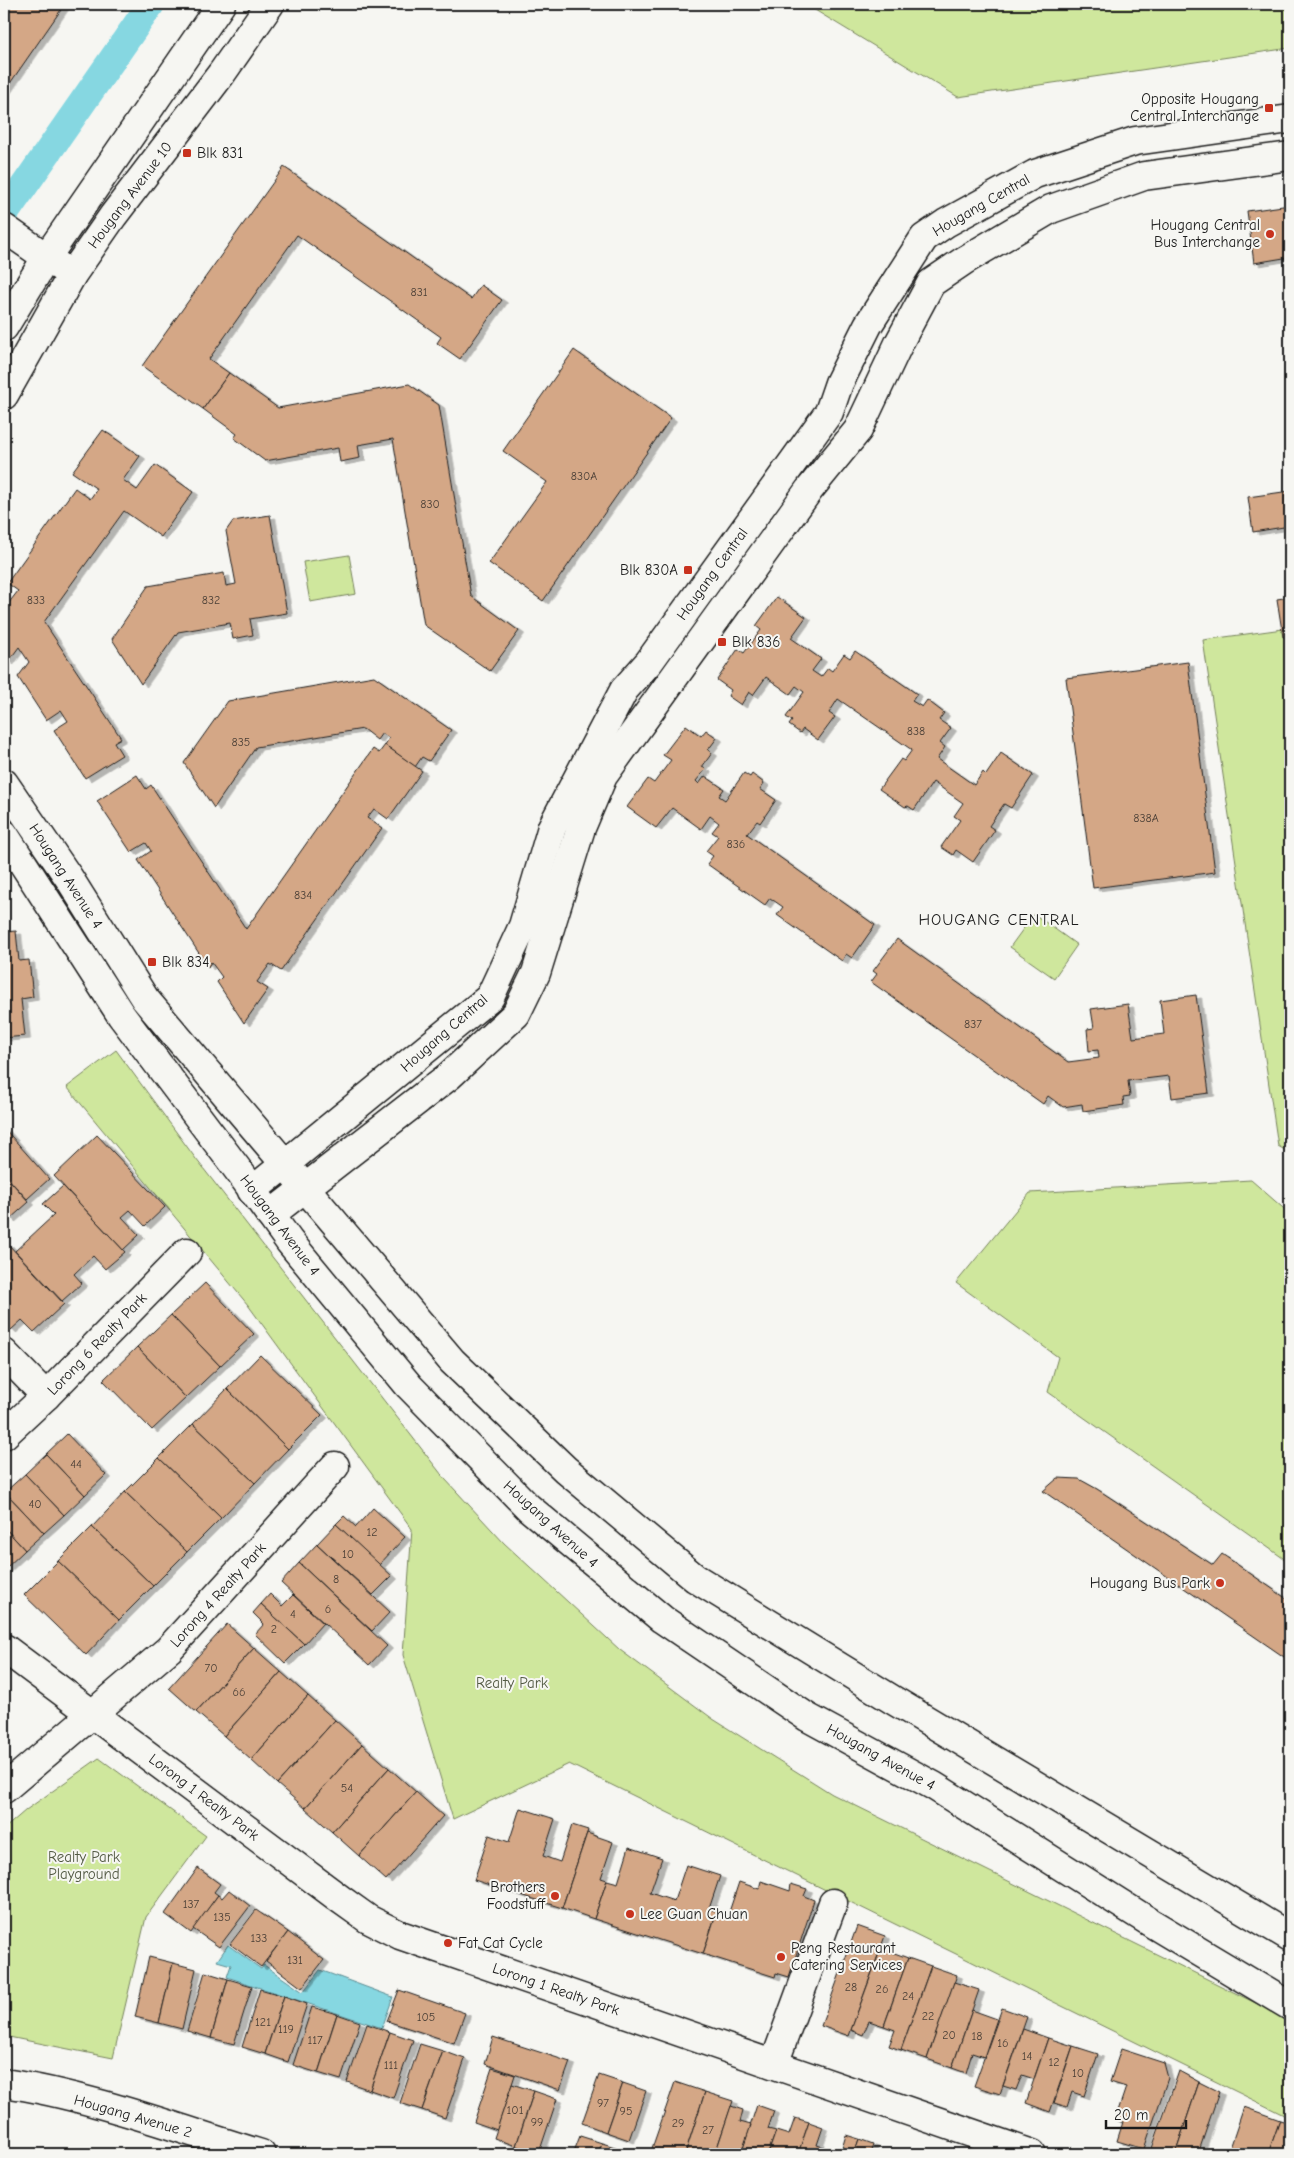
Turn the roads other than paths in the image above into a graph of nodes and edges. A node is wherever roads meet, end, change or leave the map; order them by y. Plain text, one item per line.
1 (220, 4) edge
2 (270, 4) edge
3 (1290, 119) edge
4 (1290, 156) edge
5 (4, 228) edge
6 (935, 230) junction
7 (37, 250) junction
8 (956, 266) junction
9 (72, 275) junction
10 (4, 327) edge
11 (4, 395) edge
12 (4, 784) edge
13 (552, 827) junction
14 (581, 828) junction
15 (4, 834) edge
16 (286, 1163) junction
17 (307, 1187) junction
18 (252, 1191) junction
19 (270, 1215) junction
20 (187, 1252) dead end
21 (4, 1353) edge
22 (46, 1396) junction
23 (4, 1435) edge
24 (335, 1466) dead end
25 (4, 1648) edge
26 (92, 1713) junction
27 (4, 1789) edge
28 (833, 1903) dead end
29 (1290, 1937) edge
30 (1290, 2006) edge
31 (774, 2064) junction
32 (4, 2083) edge
33 (261, 2154) edge
34 (1032, 2154) edge

1 - 7 main road, Hougang Avenue 10
2 - 9 main road, Hougang Avenue 10
3 - 6 main road, Hougang Central
4 - 8 main road, Hougang Central
5 - 7 main road
6 - 8 main road
6 - 13 main road, Hougang Central
7 - 9 main road
7 - 10 main road, Hougang Avenue 10
8 - 14 main road, Hougang Central
9 - 11 main road, Hougang Avenue 10
12 - 16 main road, Hougang Avenue 4
13 - 14 main road
13 - 16 main road, Hougang Central
14 - 17 main road, Hougang Central
15 - 18 main road, Hougang Avenue 4
16 - 17 main road, Hougang Avenue 4
16 - 18 main road, Hougang Central
17 - 19 main road, Hougang Central
17 - 29 main road, Hougang Avenue 4
18 - 19 main road, Hougang Avenue 4
19 - 30 main road, Hougang Avenue 4
20 - 22 main road, Lorong 6 Realty Park
21 - 22 main road
22 - 23 main road, Lorong 6 Realty Park
24 - 26 main road, Lorong 4 Realty Park
25 - 26 main road, Lorong 1 Realty Park
26 - 27 main road, Lorong 4 Realty Park
26 - 31 main road, Lorong 1 Realty Park
28 - 31 main road
31 - 34 main road, Lorong 1 Realty Park
32 - 33 main road, Hougang Avenue 2

